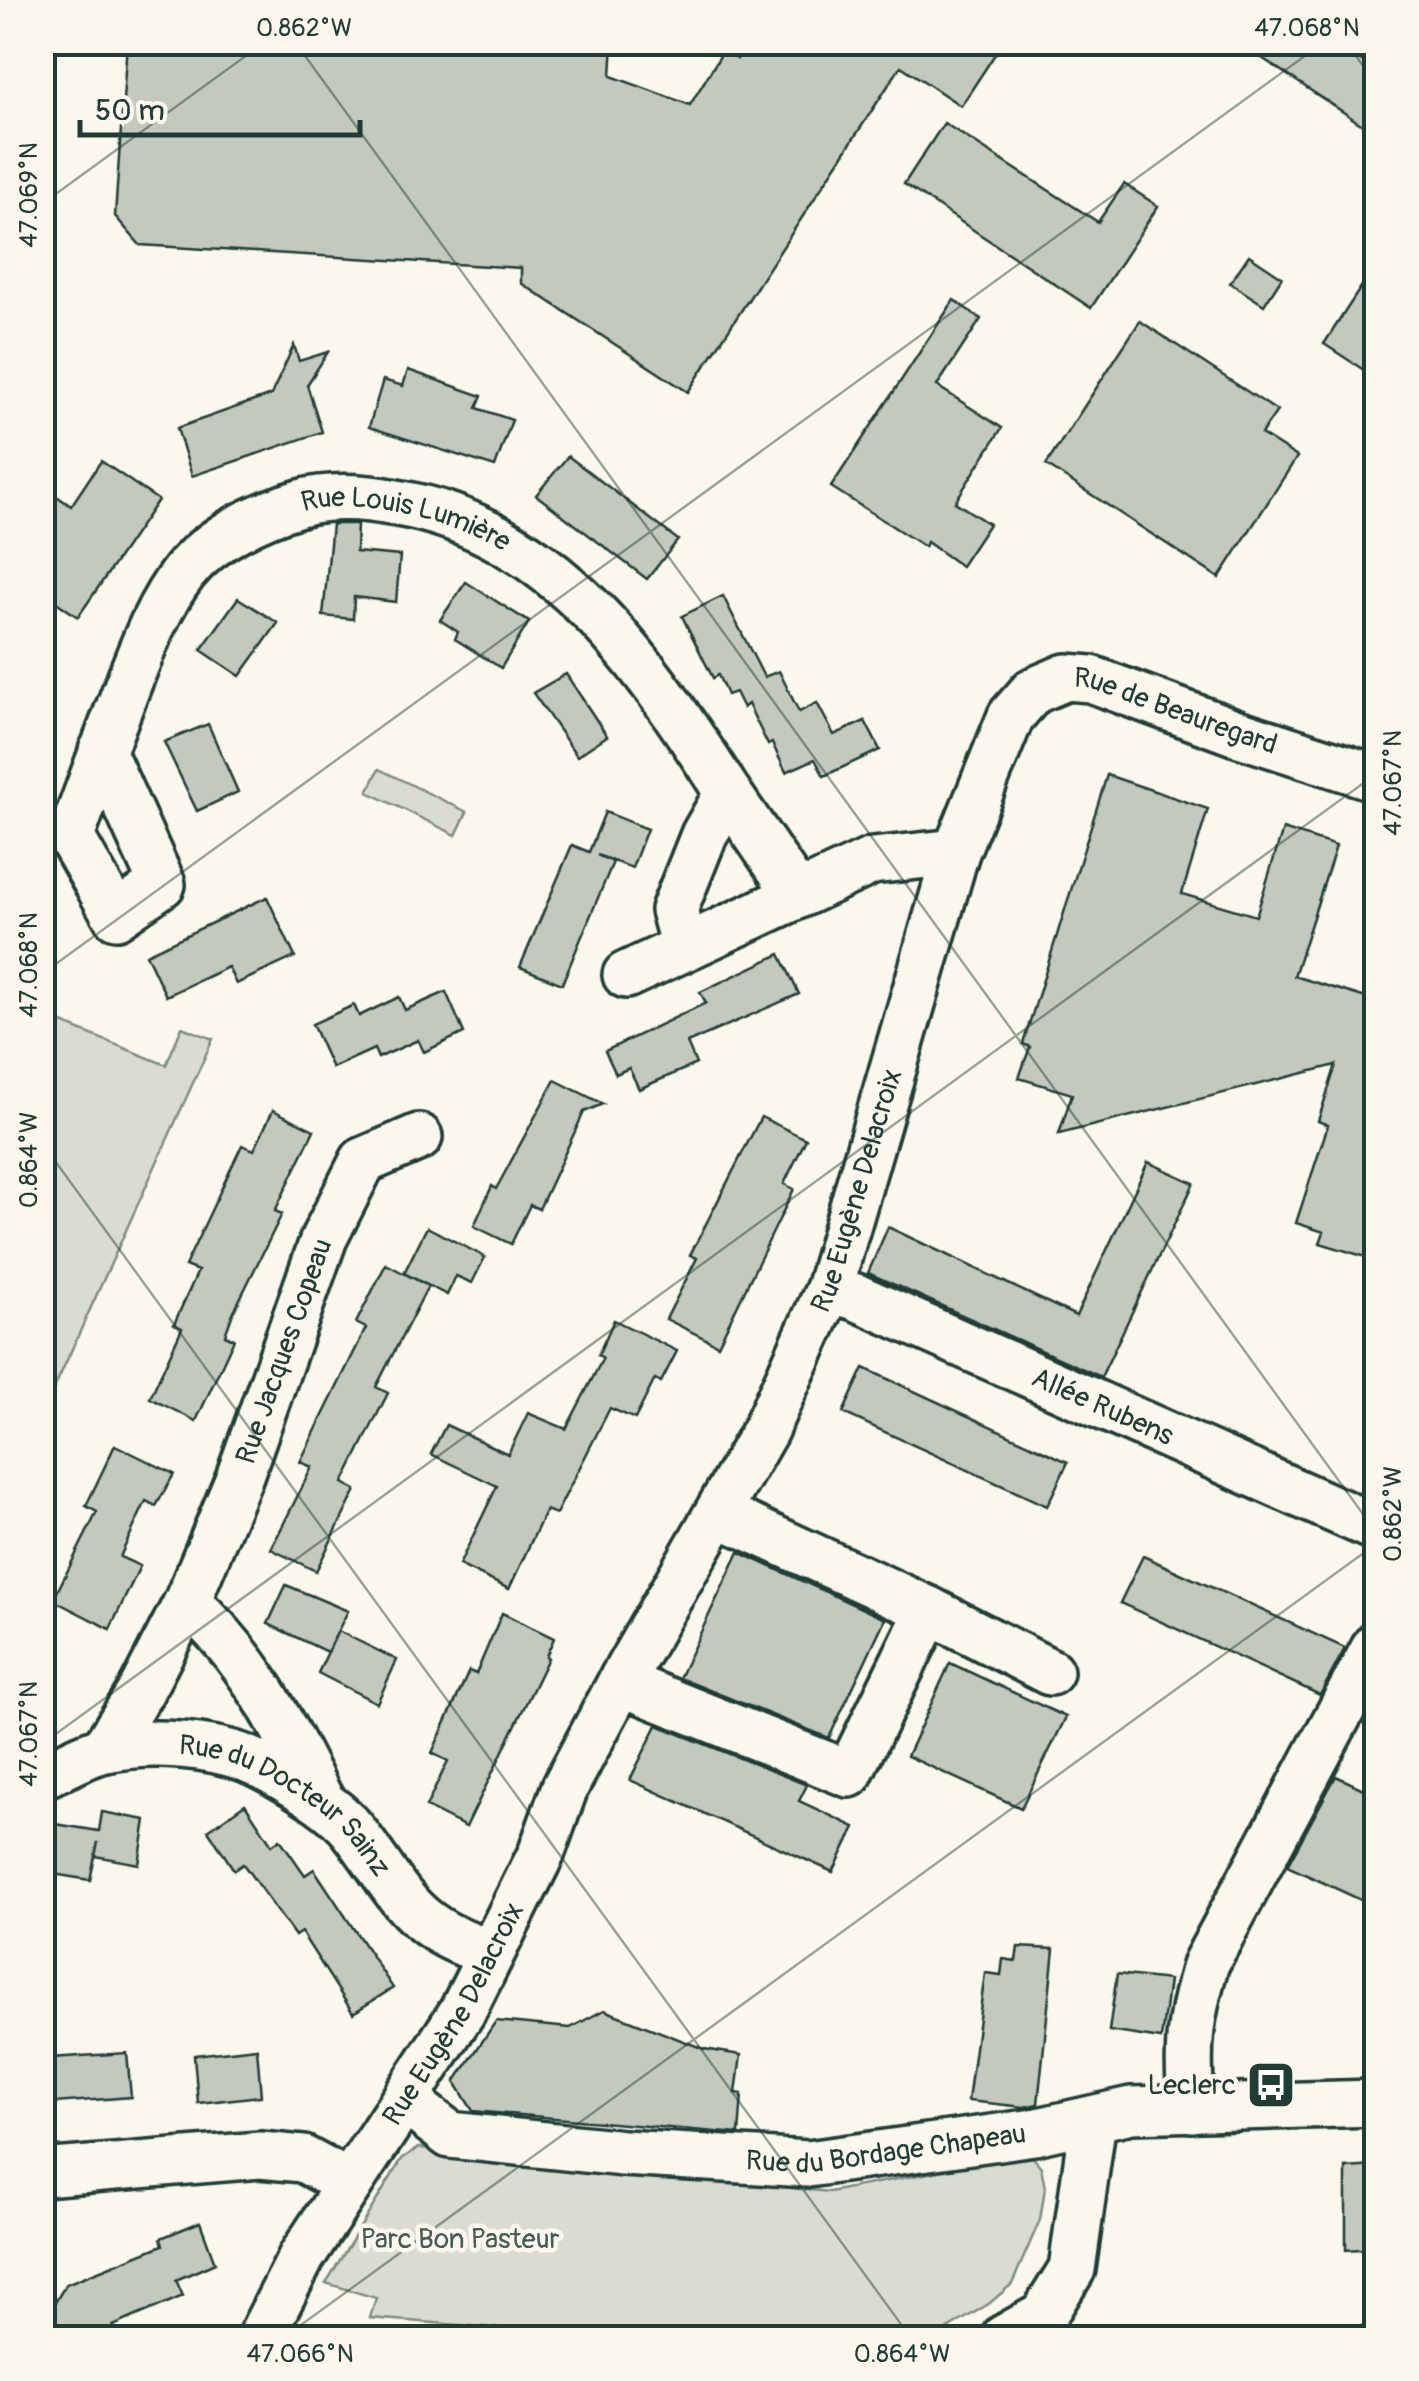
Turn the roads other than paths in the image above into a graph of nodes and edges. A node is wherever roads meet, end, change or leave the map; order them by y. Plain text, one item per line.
1 (102, 751) dead end
2 (1376, 778) edge
3 (728, 794) junction
4 (956, 852) junction
5 (797, 894) junction
6 (684, 947) junction
7 (626, 974) dead end
8 (419, 1137) dead end
9 (829, 1289) junction
10 (718, 1513) junction
11 (1376, 1528) edge
12 (187, 1602) junction
13 (929, 1610) junction
14 (1376, 1645) edge
15 (1050, 1672) dead end
16 (623, 1678) junction
17 (104, 1749) junction
18 (42, 1775) edge
19 (320, 1799) junction
20 (492, 1953) junction
21 (405, 2100) junction
22 (1376, 2103) edge
23 (1192, 2109) junction
24 (1094, 2120) junction
25 (42, 2172) edge
26 (348, 2183) junction
27 (260, 2338) edge
28 (1004, 2338) edge

1 - 3 street, Rue Louis Lumière
2 - 4 street, Rue de Beauregard
3 - 5 street, Rue Louis Lumière
3 - 6 street
4 - 5 street
4 - 9 street, Rue Eugène Delacroix
5 - 6 street
6 - 7 street
8 - 12 street, Rue Jacques Copeau
9 - 10 street, Rue Eugène Delacroix
9 - 11 street, Allée Rubens
10 - 13 street
10 - 16 street, Rue Eugène Delacroix
12 - 17 street, Rue Jacques Copeau
12 - 19 street
13 - 15 street
13 - 16 street
14 - 23 street
16 - 20 street, Rue Eugène Delacroix
17 - 18 street, Rue du Docteur Sainz
17 - 19 street, Rue du Docteur Sainz
19 - 20 street, Rue du Docteur Sainz
20 - 21 street, Rue Eugène Delacroix
21 - 24 street, Rue du Bordage Chapeau
21 - 26 street, Rue Eugène Delacroix
22 - 23 street, Rue du Bordage Chapeau
23 - 24 street, Rue du Bordage Chapeau
24 - 28 street
25 - 26 street
26 - 27 street, Rue Eugène Delacroix

